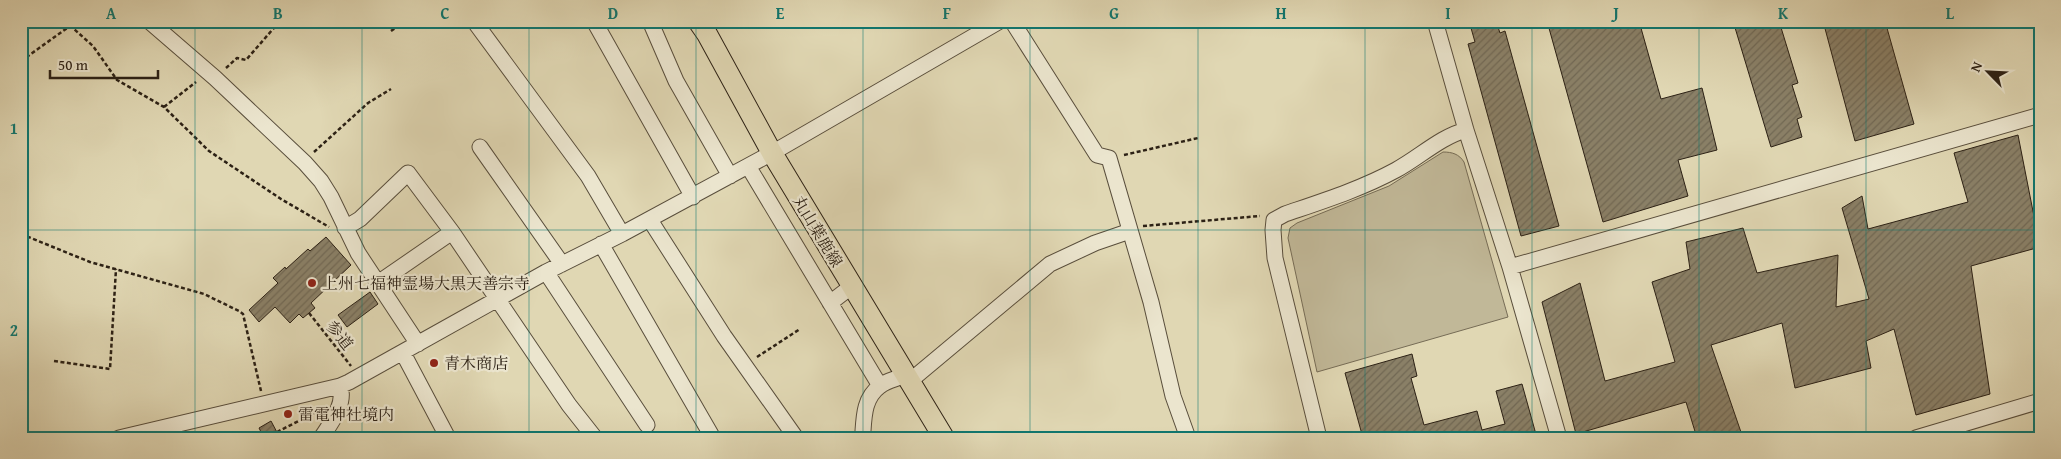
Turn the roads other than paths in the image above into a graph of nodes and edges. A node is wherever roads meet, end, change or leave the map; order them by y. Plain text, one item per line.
1 (149, 21) edge
2 (474, 21) edge
3 (594, 21) edge
4 (650, 21) edge
5 (698, 21) edge
6 (1012, 21) edge
7 (1435, 21) edge
8 (993, 23) edge
9 (2040, 115) edge
10 (1466, 130) junction
11 (480, 147) dead end
12 (772, 153) junction
13 (748, 166) junction
14 (730, 176) junction
15 (693, 197) junction
16 (650, 220) junction
17 (345, 228) junction
18 (1130, 231) junction
19 (452, 232) junction
20 (622, 234) junction
21 (601, 244) junction
22 (562, 264) junction
23 (1510, 267) junction
24 (546, 272) junction
25 (378, 283) junction
26 (852, 286) junction
27 (497, 300) junction
28 (830, 303) junction
29 (418, 344) junction
30 (403, 353) junction
31 (908, 378) junction
32 (880, 386) junction
33 (341, 392) junction
34 (2040, 402) edge
35 (647, 425) dead end
36 (864, 430) dead end
37 (119, 438) edge
38 (321, 438) edge
39 (448, 438) edge
40 (595, 438) edge
41 (713, 438) edge
42 (796, 438) edge
43 (944, 438) edge
44 (1188, 438) edge
45 (1319, 438) edge
46 (1559, 438) edge
47 (1916, 438) edge

1 - 17 street
2 - 20 street
3 - 15 street
4 - 14 street
5 - 12 main road, 丸山葉鹿線
6 - 18 street
7 - 10 street
8 - 12 street
9 - 23 street
10 - 23 street
10 - 45 street
11 - 22 street
12 - 13 street
12 - 26 main road, 丸山葉鹿線
13 - 14 street
13 - 28 street
14 - 15 street
15 - 16 street
16 - 20 street
16 - 42 street
17 - 19 street
17 - 25 street
18 - 31 street
18 - 44 street
19 - 25 street
19 - 27 street
20 - 21 street
21 - 22 street
21 - 41 street
22 - 24 street
23 - 46 street
24 - 27 street
24 - 35 street
25 - 29 street
26 - 28 street
26 - 31 main road, 丸山葉鹿線
27 - 29 street
27 - 40 street
28 - 32 street
29 - 30 street
30 - 33 street
30 - 39 street
31 - 32 street
31 - 43 main road, 丸山葉鹿線
32 - 36 street
33 - 37 street
33 - 38 street
34 - 47 street

